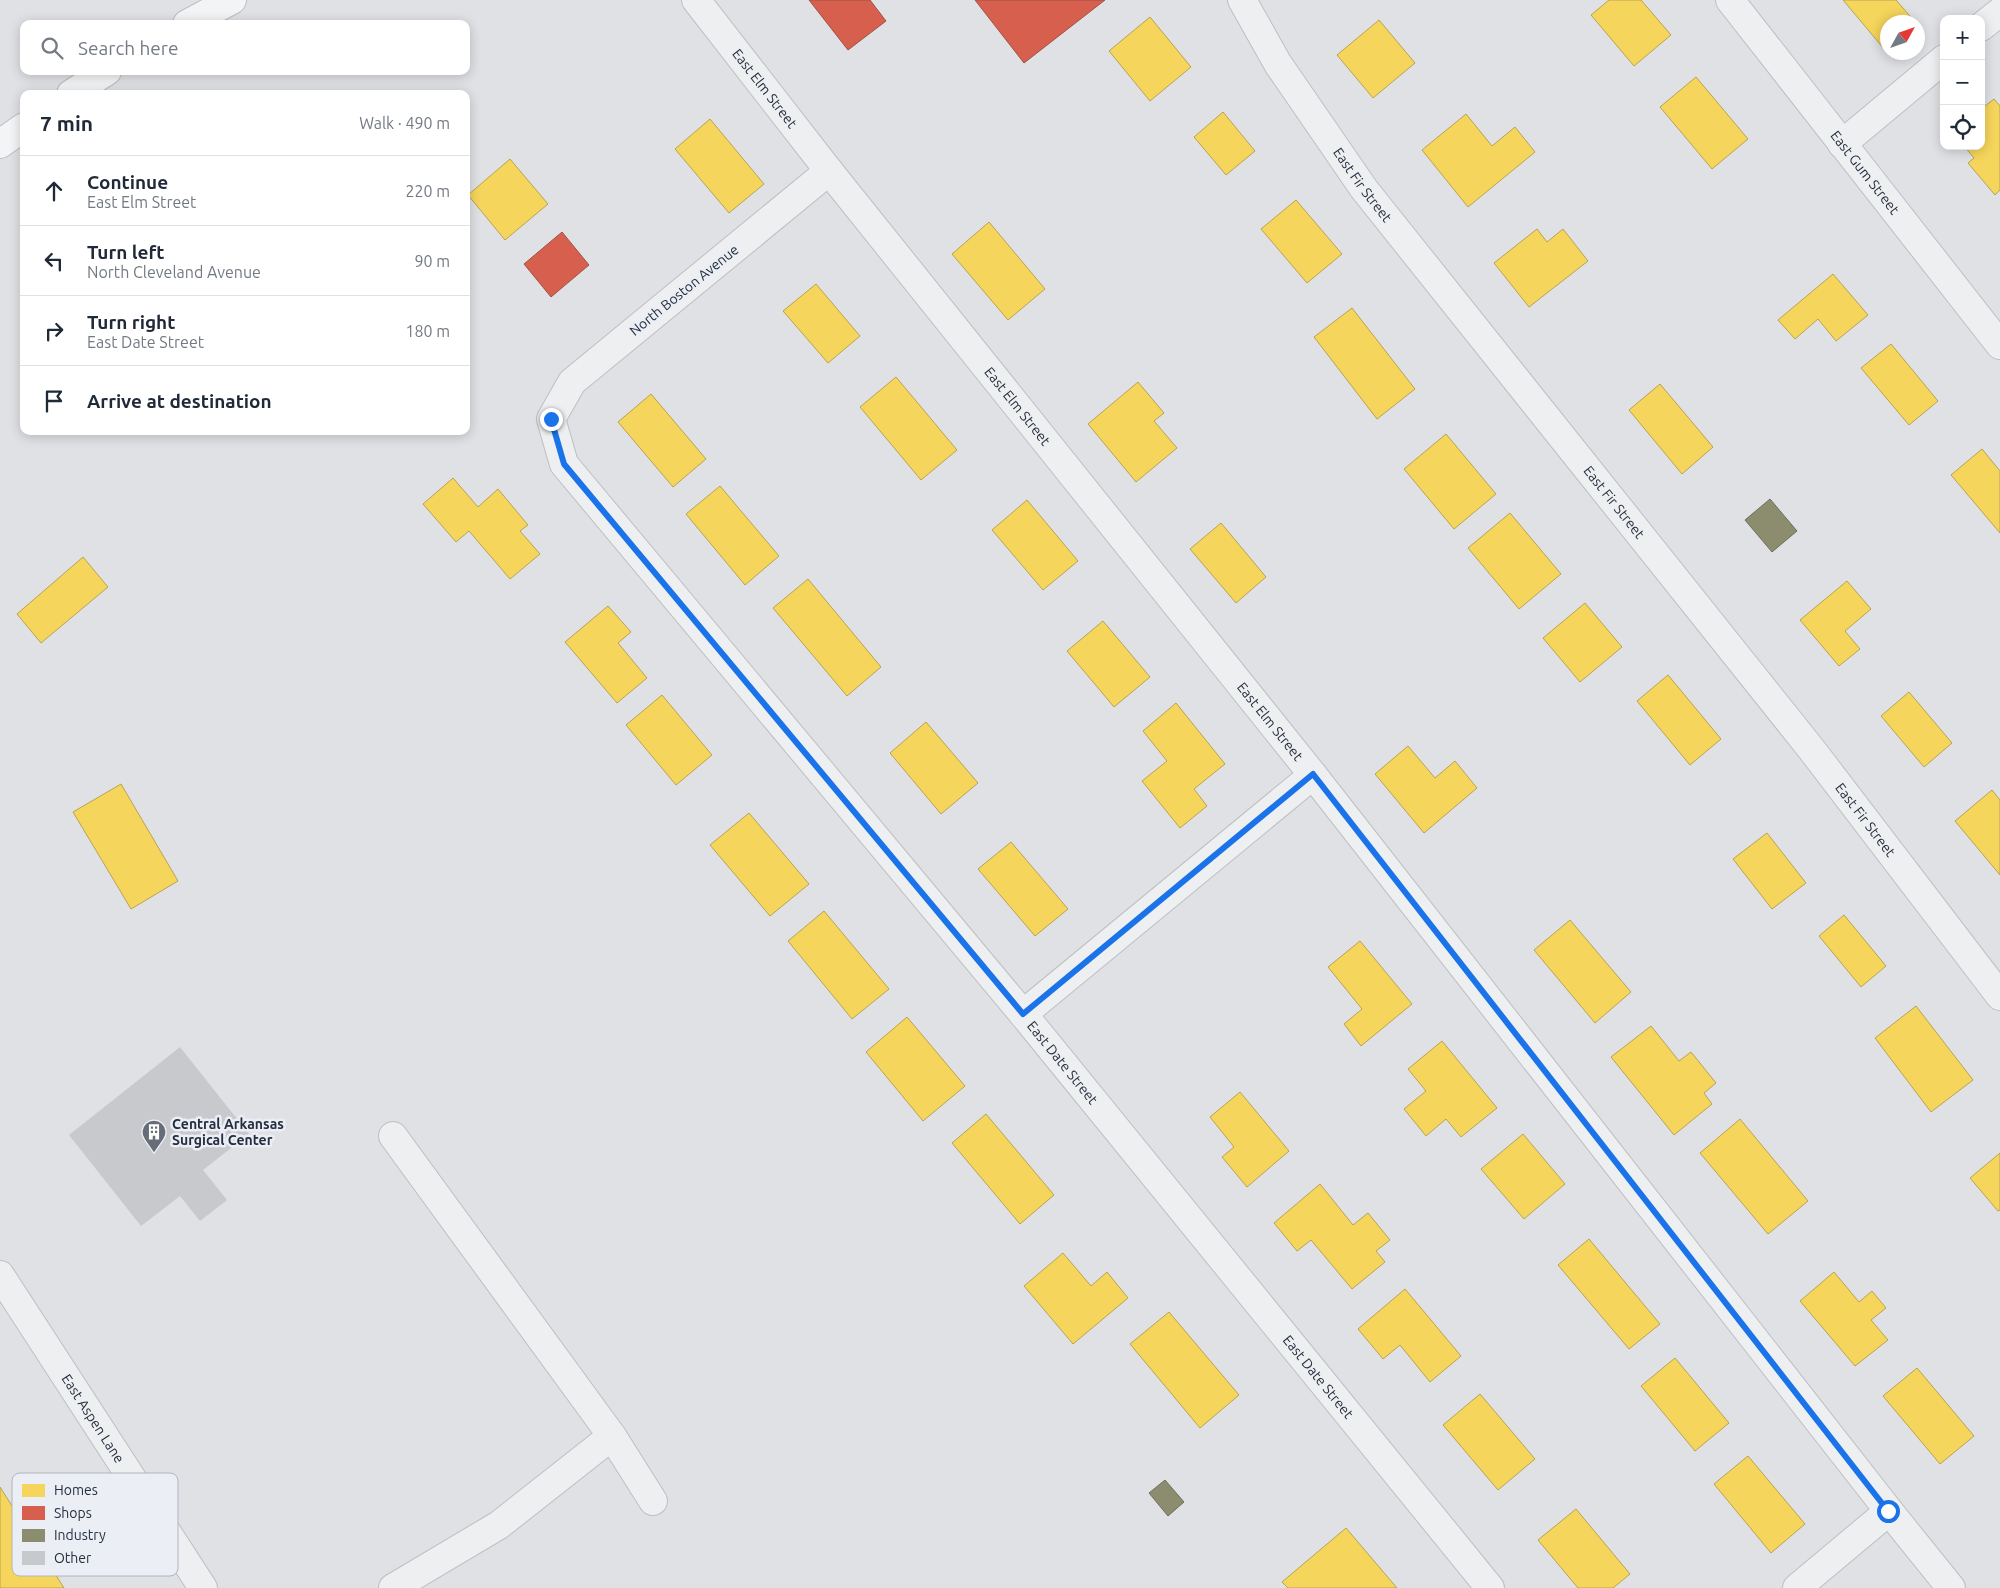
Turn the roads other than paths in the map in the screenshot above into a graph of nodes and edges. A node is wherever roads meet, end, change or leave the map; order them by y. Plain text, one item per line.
1 (232, 0) edge
2 (696, 0) edge
3 (1242, 0) edge
4 (1730, 0) edge
5 (2000, 12) edge
6 (194, 20) edge
7 (1985, 24) edge
8 (1943, 60) edge
9 (101, 75) edge
10 (78, 90) edge
11 (20, 130) edge
12 (0, 144) edge
13 (1842, 144) junction
14 (829, 171) junction
15 (2000, 345) edge
16 (551, 419) joint
17 (1313, 774) junction
18 (2000, 996) edge
19 (1023, 1014) junction
20 (392, 1136) dead end
21 (0, 1275) edge
22 (612, 1436) junction
23 (125, 1473) edge
24 (653, 1501) dead end
25 (1888, 1511) junction
26 (178, 1558) edge
27 (195, 1585) edge
28 (392, 1588) edge
29 (1490, 1588) edge
30 (1797, 1588) edge
31 (1951, 1588) edge

1 - 6 main road
2 - 14 street, East Elm Street
3 - 18 street, East Fir Street
4 - 13 street, East Gum Street
5 - 7 street
8 - 13 street
9 - 10 main road
11 - 12 main road
13 - 15 street, East Gum Street
14 - 16 street, North Boston Avenue
14 - 17 street, East Elm Street
16 - 19 street, East Date Street
17 - 19 street
17 - 25 street, East Elm Street
19 - 29 street, East Date Street
20 - 22 street
21 - 23 street, East Aspen Lane
22 - 24 street
22 - 28 street
25 - 30 street
25 - 31 street, East Elm Street
26 - 27 street, East Aspen Lane

